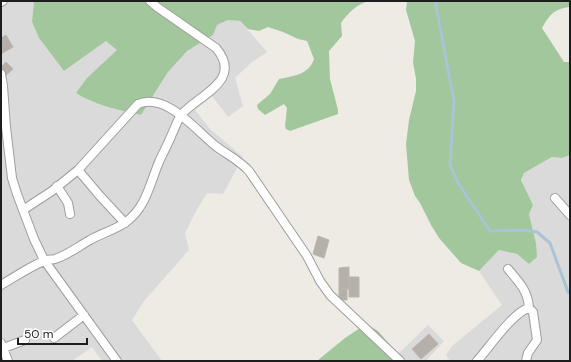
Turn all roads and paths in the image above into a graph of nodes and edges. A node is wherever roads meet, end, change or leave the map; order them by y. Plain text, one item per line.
1 (150, 1) edge
2 (1, 74) edge
3 (181, 116) junction
4 (78, 170) junction
5 (57, 186) junction
6 (555, 198) dead end
7 (23, 210) junction
8 (70, 214) dead end
9 (570, 215) edge
10 (125, 222) junction
11 (44, 260) junction
12 (508, 270) dead end
13 (1, 285) edge
14 (529, 308) junction
15 (84, 315) junction
16 (54, 338) dead end
17 (25, 340) dead end
18 (2, 346) edge
19 (8, 361) edge
20 (118, 361) edge
21 (400, 361) edge
22 (477, 361) edge
23 (526, 361) edge

1 - 3 street
2 - 7 street
3 - 4 street
3 - 10 street
3 - 21 street
4 - 5 street
4 - 10 street
5 - 7 street
5 - 8 street
6 - 9 street
7 - 11 street
10 - 11 street
11 - 13 street
11 - 15 street
12 - 14 street
14 - 22 street
14 - 23 street
15 - 16 street
15 - 20 street
17 - 18 street
18 - 19 street

